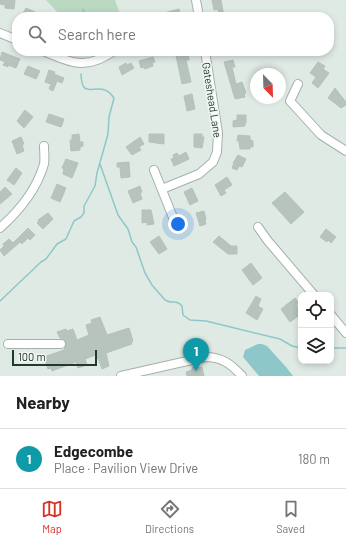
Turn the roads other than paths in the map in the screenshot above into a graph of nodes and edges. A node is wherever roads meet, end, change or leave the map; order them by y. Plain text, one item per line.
1 (196, 0) edge
2 (198, 12) edge
3 (0, 33) edge
4 (12, 38) edge
5 (55, 56) edge
6 (106, 56) edge
7 (205, 56) edge
8 (298, 84) dead end
9 (44, 146) dead end
10 (346, 151) edge
11 (154, 170) dead end
12 (162, 189) junction
13 (174, 220) dead end
14 (1, 225) edge
15 (258, 227) dead end
16 (311, 292) edge
17 (334, 319) edge
18 (346, 333) edge
19 (8, 344) dead end
20 (61, 344) dead end
21 (121, 376) edge
22 (242, 376) edge

1 - 2 street
3 - 4 street
5 - 6 street
7 - 12 street, Gateshead Lane
8 - 10 street
9 - 14 street
11 - 12 street
12 - 13 street
15 - 16 street
17 - 18 street
19 - 20 street
21 - 22 street

